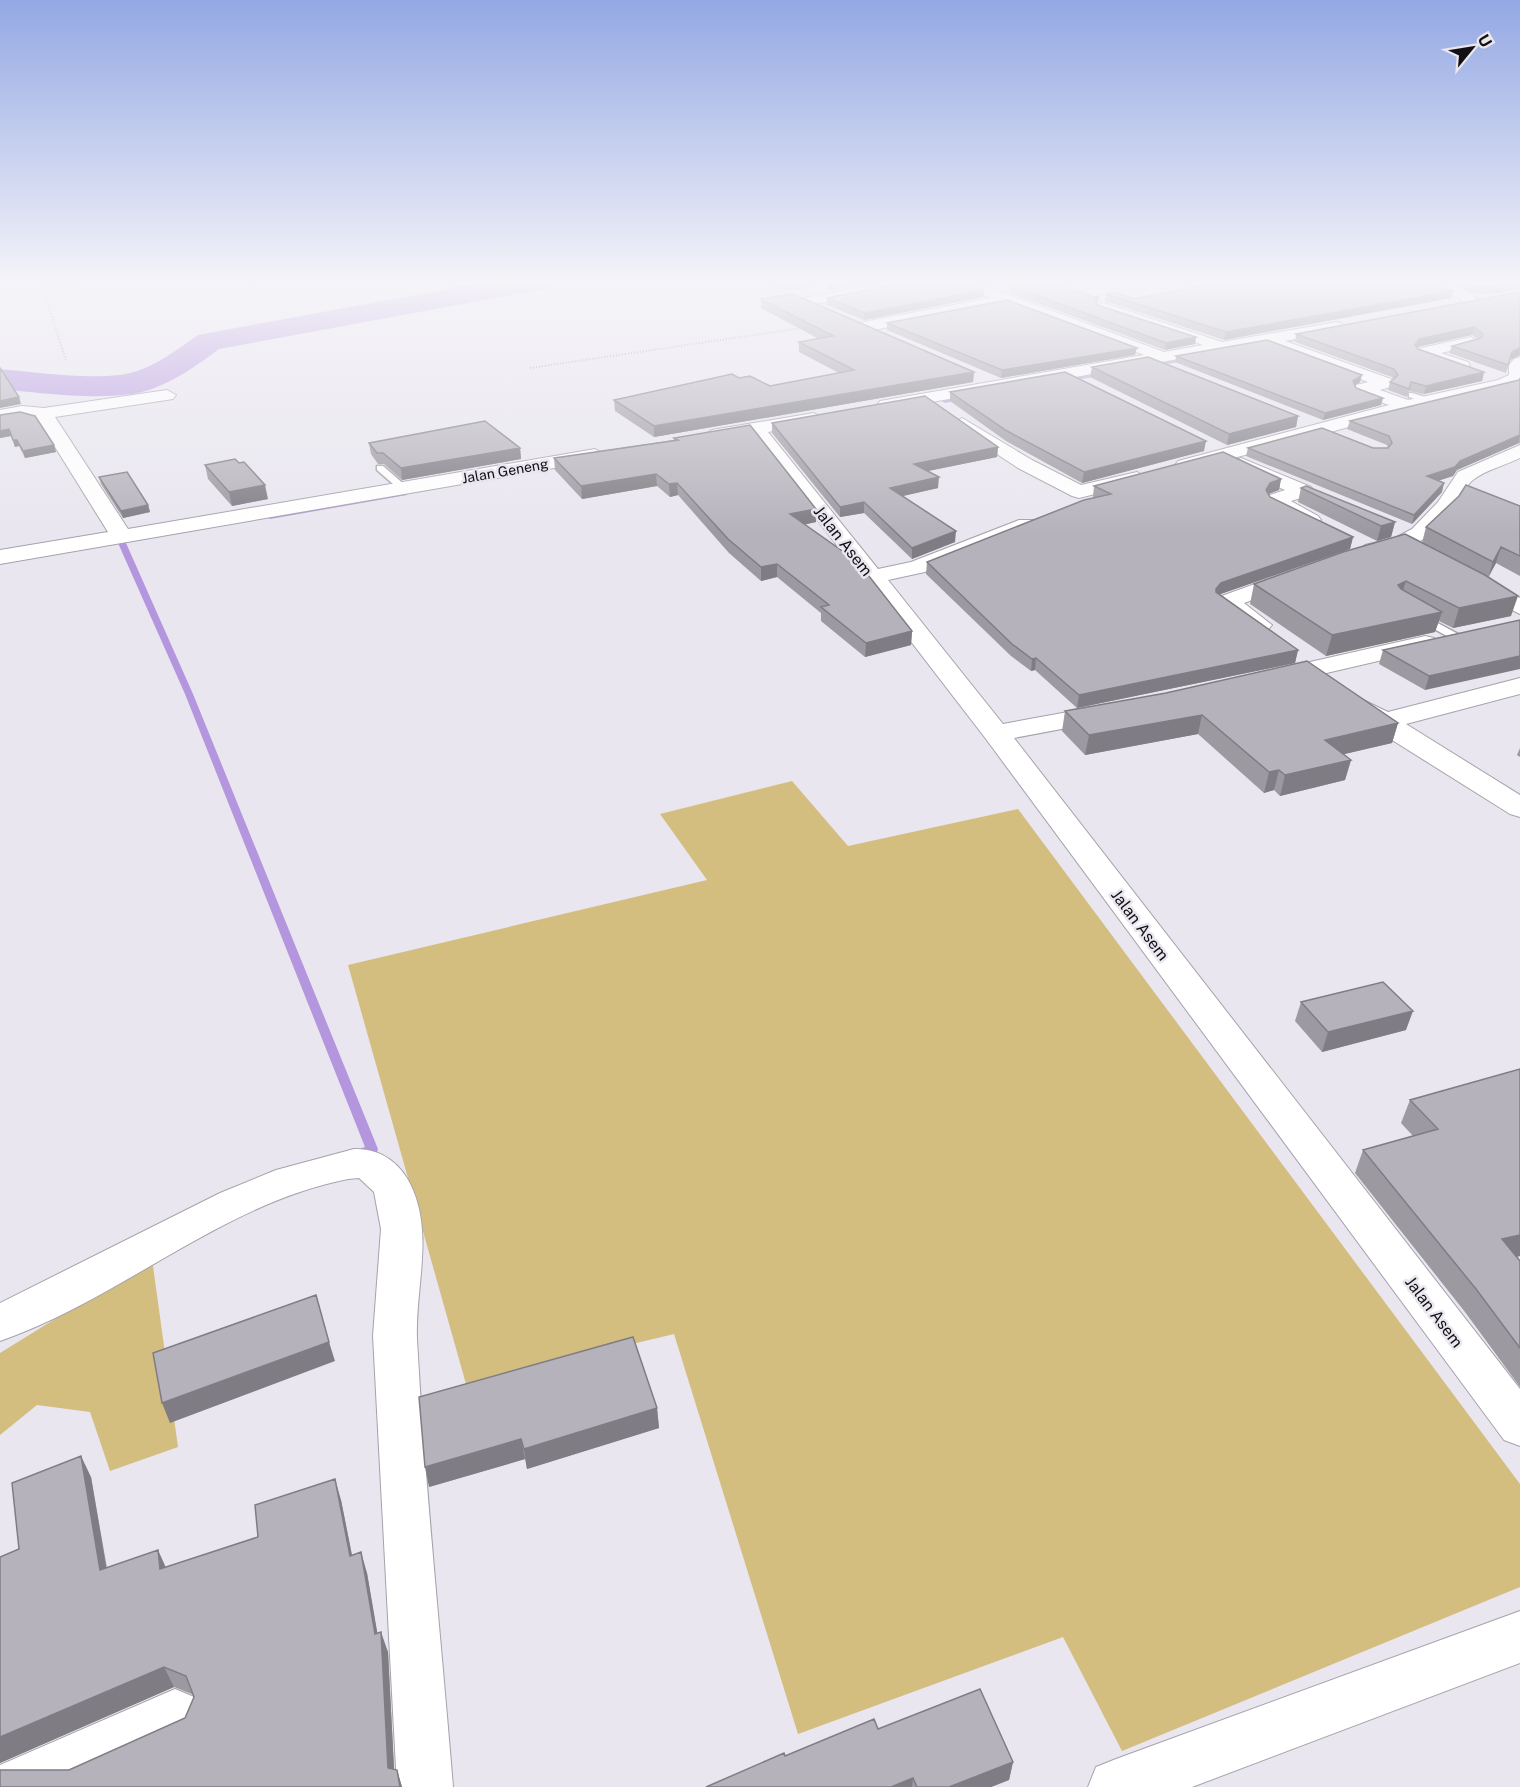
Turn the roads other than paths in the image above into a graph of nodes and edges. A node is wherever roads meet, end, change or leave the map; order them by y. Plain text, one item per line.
1 (1149, 365) edge
2 (1337, 365) edge
3 (1483, 365) edge
4 (1517, 373) edge
5 (974, 375) edge
6 (999, 385) junction
7 (1485, 389) junction
8 (167, 395) dead end
9 (929, 398) junction
10 (1511, 400) edge
11 (1416, 401) junction
12 (871, 408) edge
13 (44, 413) junction
14 (837, 414) edge
15 (0, 415) edge
16 (1295, 419) edge
17 (756, 428) junction
18 (1322, 429) junction
19 (698, 438) edge
20 (1350, 440) edge
21 (1204, 441) edge
22 (1520, 451) edge
23 (618, 452) edge
24 (1226, 454) junction
25 (380, 468) edge
26 (403, 488) junction
27 (1304, 491) junction
28 (1327, 501) edge
29 (1065, 505) junction
30 (1386, 525) edge
31 (1326, 527) edge
32 (120, 537) junction
33 (1413, 544) junction
34 (1359, 549) edge
35 (0, 557) edge
36 (1308, 572) edge
37 (1459, 575) edge
38 (871, 577) junction
39 (1410, 610) edge
40 (1516, 618) edge
41 (1467, 634) joint
42 (1299, 654) junction
43 (1252, 682) edge
44 (1520, 686) edge
45 (1127, 709) edge
46 (1382, 722) junction
47 (996, 733) junction
48 (1520, 808) edge
49 (0, 1323) edge
50 (1520, 1425) edge
51 (1520, 1637) edge
52 (175, 1716) dead end
53 (15, 1787) edge
54 (425, 1787) edge
55 (1116, 1787) edge

1 - 6 street
2 - 11 street
3 - 4 street
4 - 7 street
5 - 6 street
6 - 9 street
7 - 10 street
7 - 11 street
8 - 13 street
9 - 12 street
9 - 29 street
11 - 18 street
13 - 15 street
13 - 32 street
14 - 17 street
16 - 18 street
17 - 19 street
17 - 38 street, Jalan Asem
18 - 20 street
18 - 24 street
21 - 24 street
22 - 33 street
23 - 26 street, Jalan Geneng
24 - 27 street
24 - 29 street
25 - 26 lane
26 - 32 street, Jalan Geneng
27 - 28 street
27 - 31 street
29 - 38 street
30 - 33 street
32 - 35 street, Jalan Geneng
33 - 34 street
36 - 42 street
37 - 40 street
38 - 47 street, Jalan Asem
39 - 41 lane
41 - 42 street
42 - 43 street
42 - 46 street
44 - 46 street
45 - 47 street
46 - 48 street
47 - 50 street, Jalan Asem
49 - 54 street
51 - 55 street
52 - 53 street

